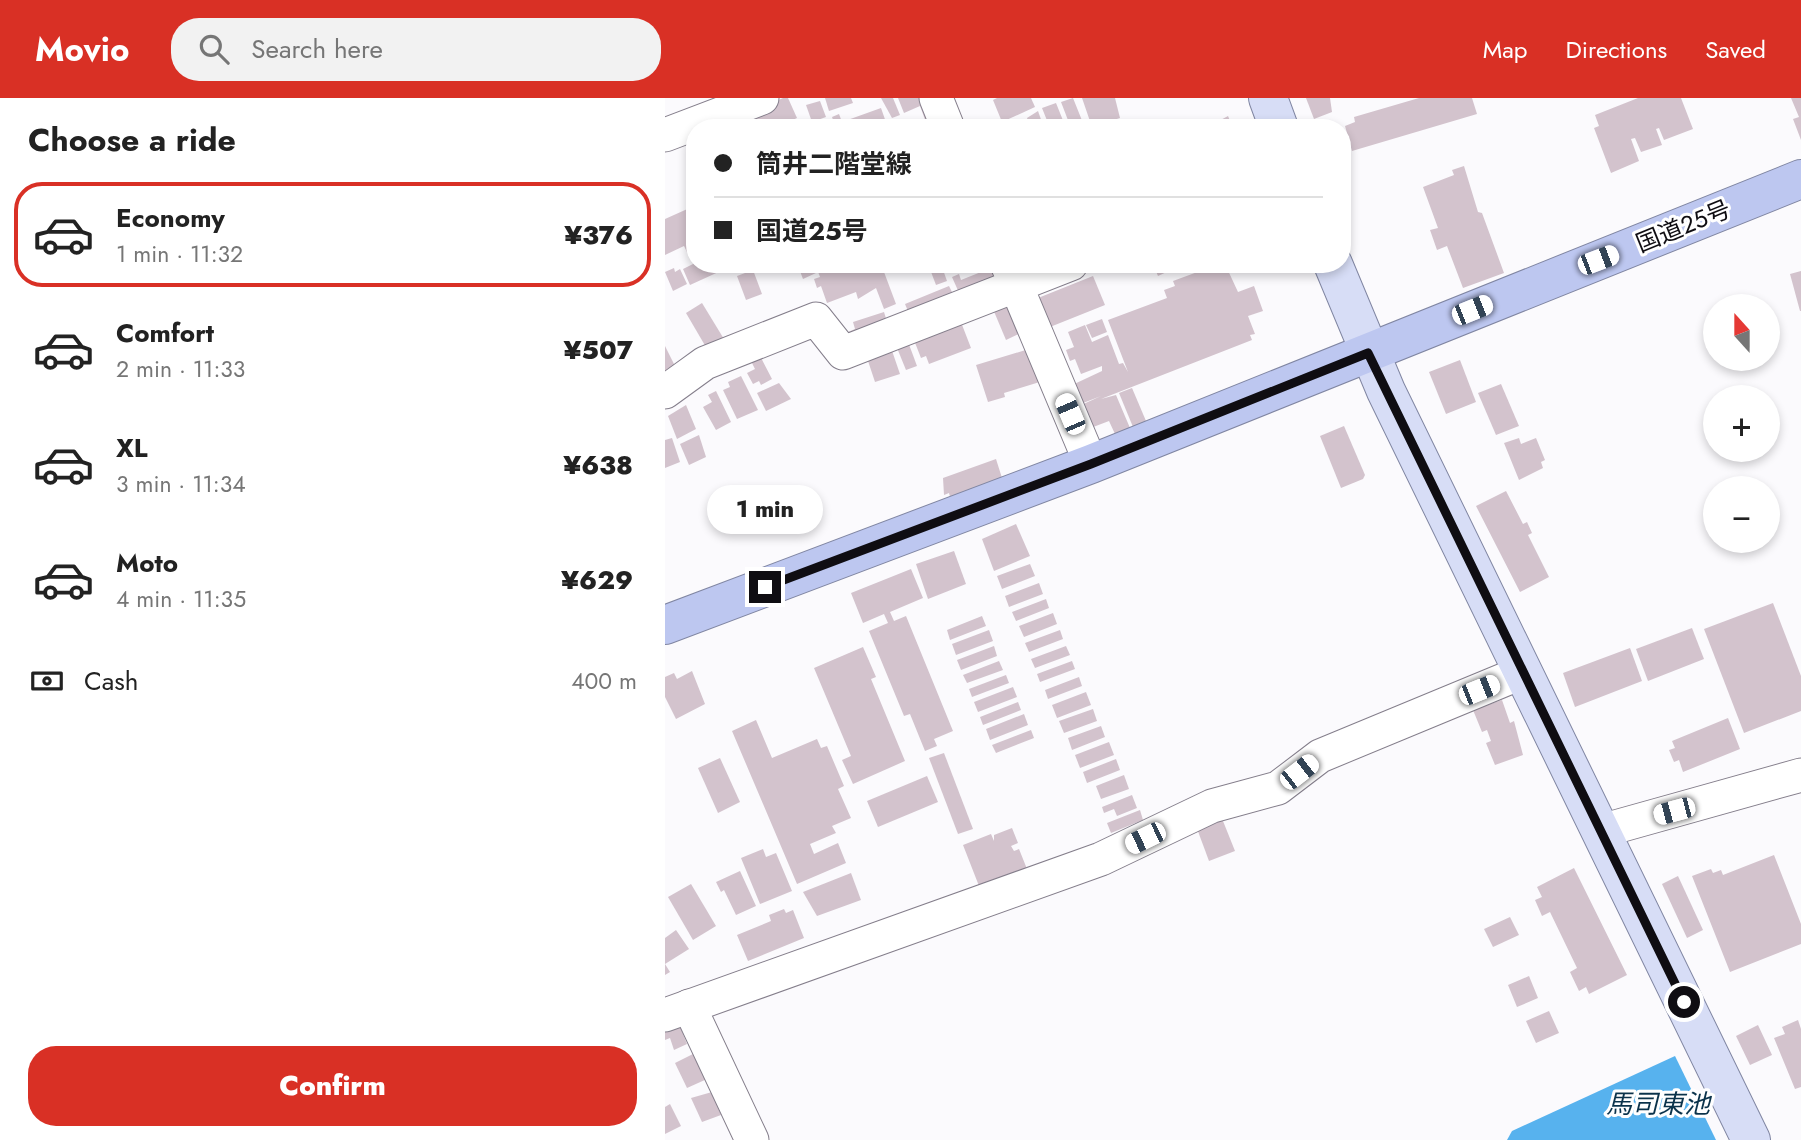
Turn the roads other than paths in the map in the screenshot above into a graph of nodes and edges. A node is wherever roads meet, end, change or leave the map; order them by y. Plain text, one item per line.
1 (762, 98) edge
2 (936, 98) edge
3 (1268, 98) edge
4 (707, 119) edge
5 (945, 119) edge
6 (1276, 119) edge
7 (686, 127) edge
8 (665, 135) edge
9 (1801, 180) edge
10 (1337, 273) edge
11 (1012, 275) edge
12 (1368, 353) junction
13 (665, 391) edge
14 (1091, 464) junction
15 (665, 625) edge
16 (1523, 672) junction
17 (1801, 775) edge
18 (1601, 831) junction
19 (677, 1010) edge
20 (751, 1140) edge
21 (1751, 1140) edge

1 - 4 street
2 - 5 street
3 - 6 main road
7 - 8 street
9 - 12 highway, 国道25号
10 - 12 main road
11 - 13 street
11 - 14 street
12 - 14 highway, 国道25号
12 - 16 main road
14 - 15 highway, 国道25号
16 - 18 main road
16 - 19 street
17 - 18 street
18 - 21 main road
19 - 20 street

